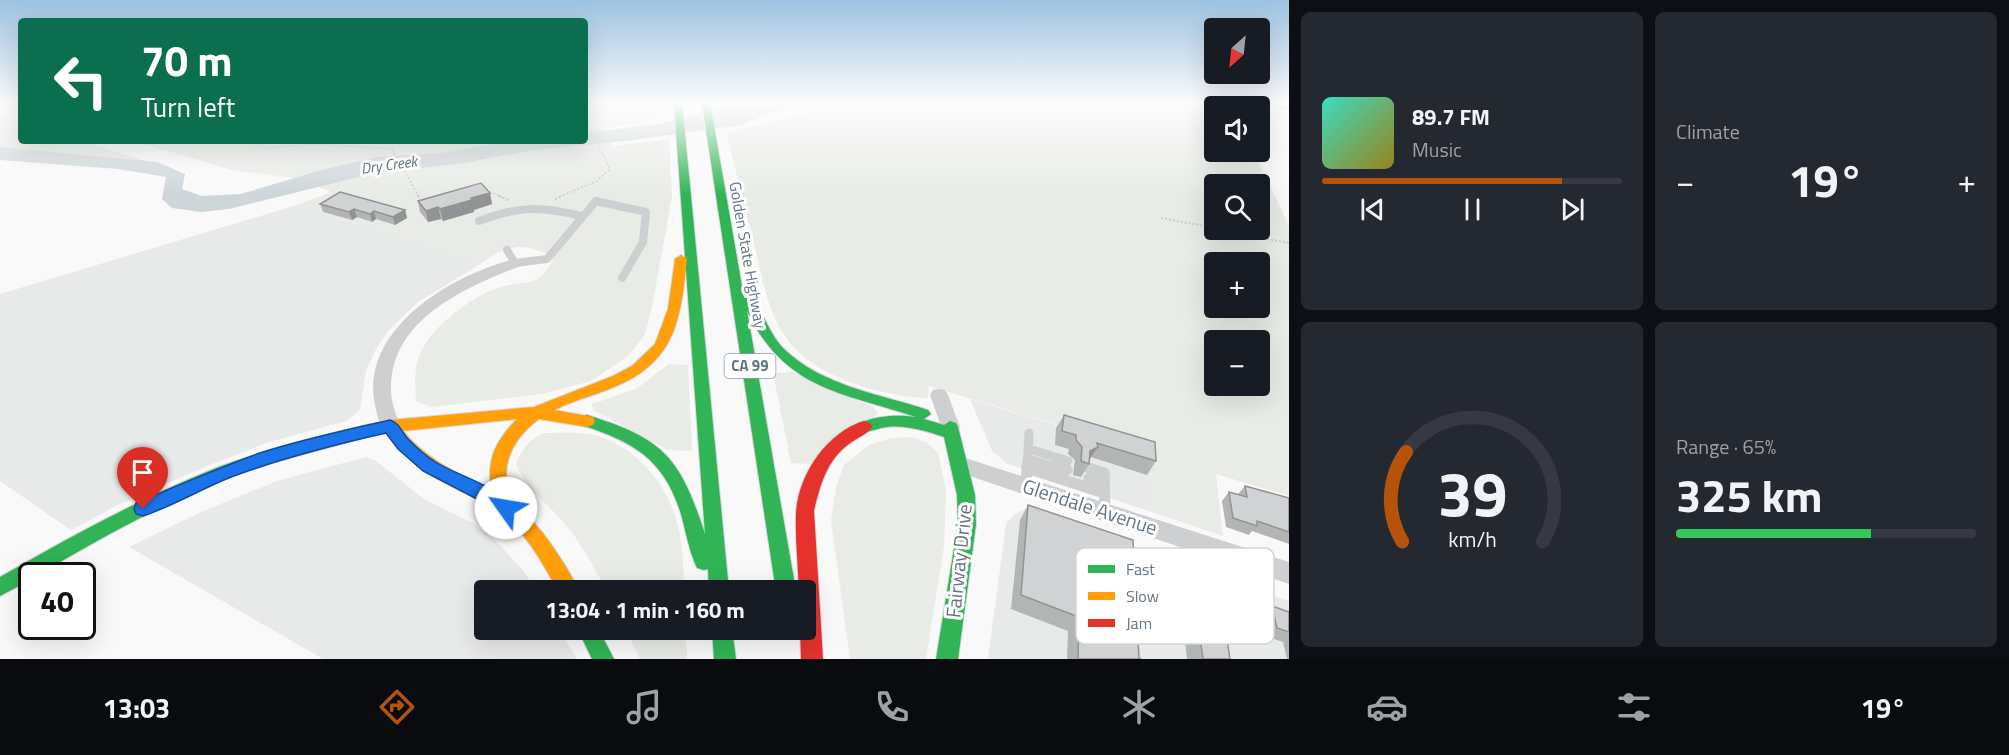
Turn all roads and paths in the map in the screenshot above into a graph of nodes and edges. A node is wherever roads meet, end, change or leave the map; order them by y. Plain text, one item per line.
1 (594, 134) edge
2 (681, 134) edge
3 (711, 134) edge
4 (255, 144) edge
5 (323, 144) joint
6 (480, 190) edge
7 (551, 200) dead end
8 (511, 202) dead end
9 (424, 206) edge
10 (581, 216) junction
11 (1161, 218) dead end
12 (480, 221) dead end
13 (688, 221) junction
14 (1204, 226) edge
15 (1270, 239) edge
16 (1289, 243) edge
17 (511, 257) joint
18 (735, 275) junction
19 (622, 278) dead end
20 (939, 395) dead end
21 (534, 412) junction
22 (390, 426) junction
23 (951, 430) junction
24 (1029, 433) dead end
25 (960, 464) junction
26 (1027, 465) junction
27 (1068, 466) dead end
28 (1089, 473) edge
29 (1104, 496) junction
30 (506, 508) junction
31 (1229, 548) edge
32 (1274, 567) edge
33 (1289, 573) edge
34 (562, 580) edge
35 (708, 580) edge
36 (718, 580) edge
37 (784, 580) edge
38 (0, 586) edge
39 (593, 640) edge
40 (723, 640) edge
41 (948, 656) edge
42 (603, 659) edge
43 (724, 659) edge
44 (812, 659) edge
45 (964, 659) edge

1 - 7 path
2 - 13 main road, CA 99
3 - 18 main road, Golden State Highway / CA 99
4 - 5 path
5 - 9 path
6 - 8 path
10 - 12 lane
10 - 17 lane
10 - 19 lane
11 - 14 path
13 - 21 main road
13 - 36 main road, CA 99
15 - 16 path
17 - 22 street
18 - 23 main road
18 - 37 main road, Golden State Highway / CA 99
20 - 23 street, Fairway Drive
21 - 22 main road
21 - 30 main road
21 - 35 main road
22 - 30 main road
22 - 38 main road
23 - 25 main road, Fairway Drive
23 - 44 main road
24 - 26 lane
25 - 26 street, Glendale Avenue
25 - 41 main road, Fairway Drive
26 - 27 lane
26 - 29 street, Glendale Avenue
28 - 29 lane
29 - 31 street, Glendale Avenue
30 - 34 main road
32 - 33 street, Glendale Avenue
39 - 42 main road
40 - 43 main road
41 - 45 lane

